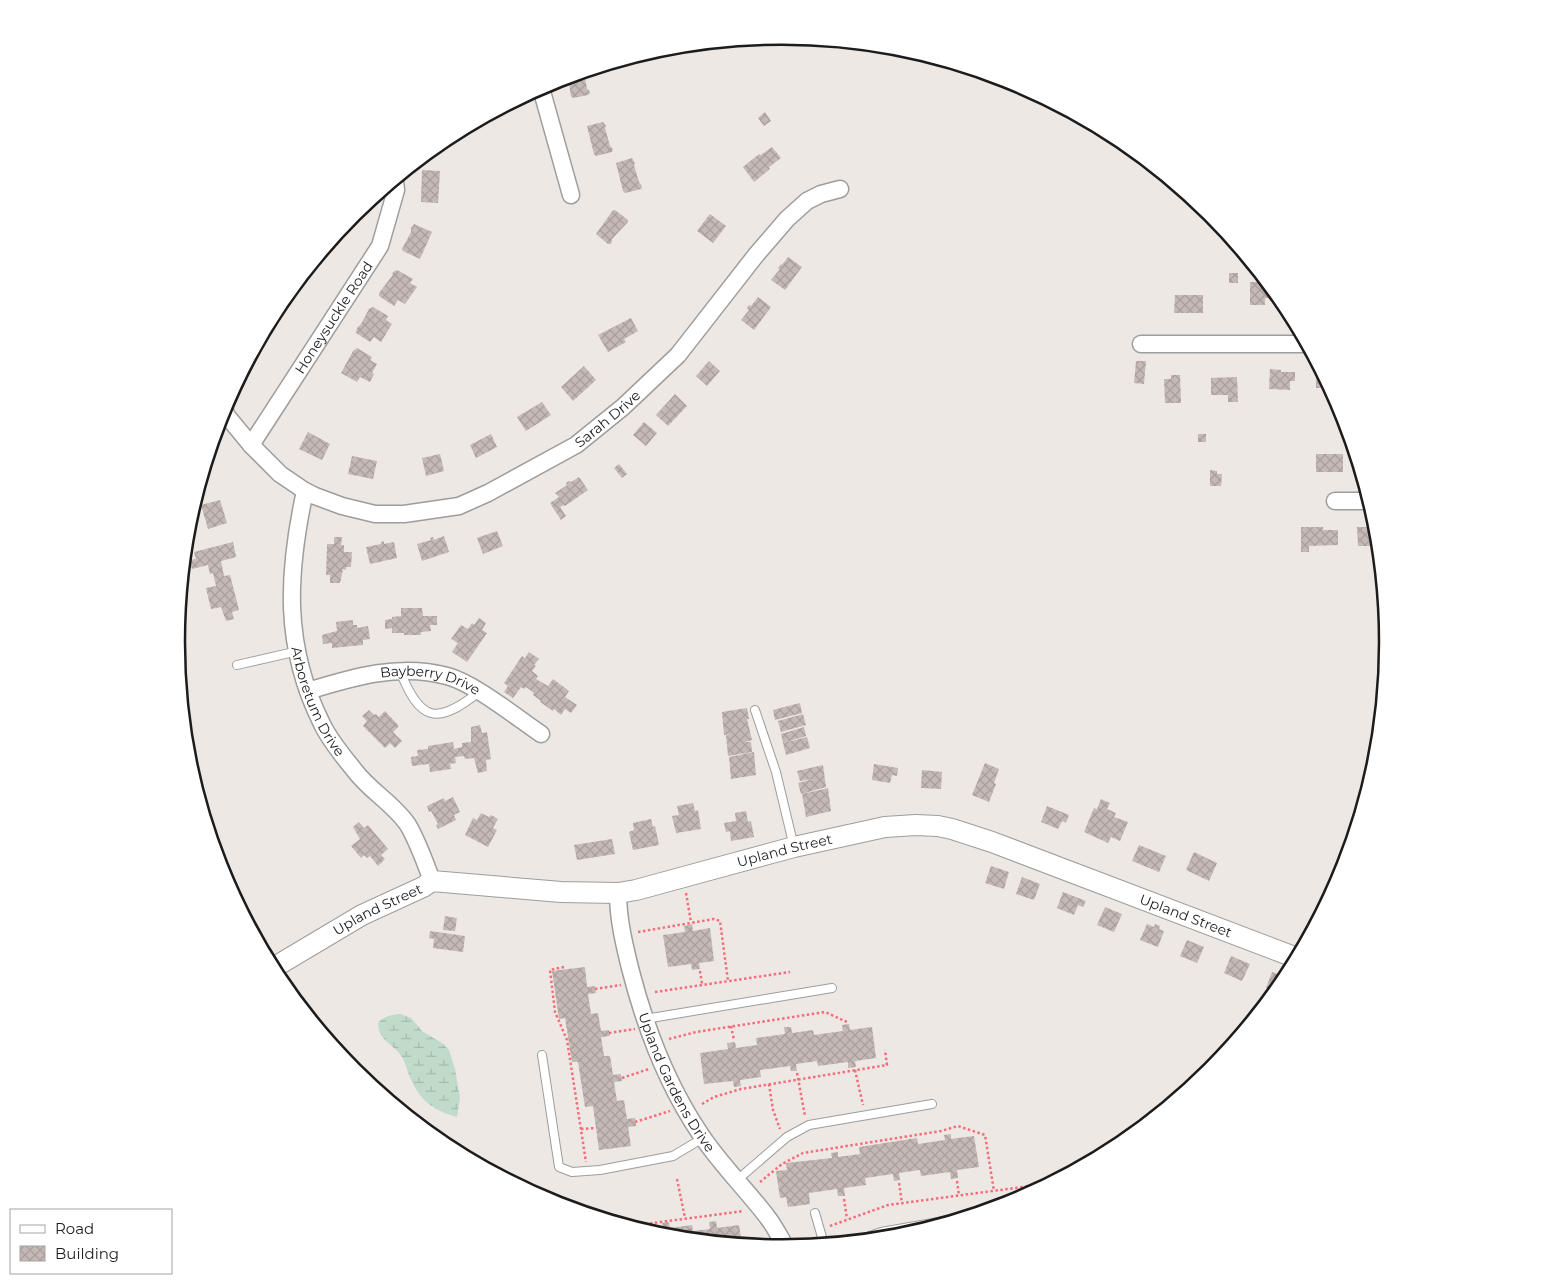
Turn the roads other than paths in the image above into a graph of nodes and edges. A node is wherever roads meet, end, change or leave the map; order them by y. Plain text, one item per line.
1 (543, 95) edge
2 (396, 187) edge
3 (840, 189) dead end
4 (571, 195) dead end
5 (1142, 344) dead end
6 (1300, 344) edge
7 (229, 419) edge
8 (251, 445) junction
9 (305, 491) junction
10 (1335, 501) dead end
11 (1362, 501) edge
12 (298, 651) junction
13 (237, 665) dead end
14 (400, 671) junction
15 (308, 691) junction
16 (479, 692) junction
17 (755, 710) dead end
18 (541, 734) dead end
19 (794, 847) junction
20 (432, 881) junction
21 (618, 893) junction
22 (1291, 956) edge
23 (280, 964) edge
24 (832, 988) dead end
25 (641, 1024) junction
26 (542, 1055) dead end
27 (932, 1104) dead end
28 (703, 1138) junction
29 (736, 1181) junction
30 (815, 1213) dead end
31 (822, 1238) edge
32 (781, 1239) edge

1 - 4 street
2 - 8 street, Honeysuckle Road
3 - 9 street, Sarah Drive
5 - 6 street
7 - 8 street, Sarah Drive
8 - 9 street, Sarah Drive
9 - 12 street, Arboretum Drive
10 - 11 street
12 - 13 lane
12 - 15 street, Arboretum Drive
14 - 15 street, Bayberry Drive
14 - 16 street, Bayberry Drive
14 - 16 lane
15 - 20 street, Arboretum Drive
16 - 18 street, Bayberry Drive
17 - 19 lane
19 - 21 street, Upland Street
19 - 22 street, Upland Street
20 - 21 street, Upland Street
20 - 23 street, Upland Street
21 - 25 street, Upland Gardens Drive
24 - 25 lane
25 - 28 street, Upland Gardens Drive
26 - 28 lane
27 - 29 lane
28 - 29 street, Upland Gardens Drive
29 - 32 street, Upland Gardens Drive
30 - 31 lane

